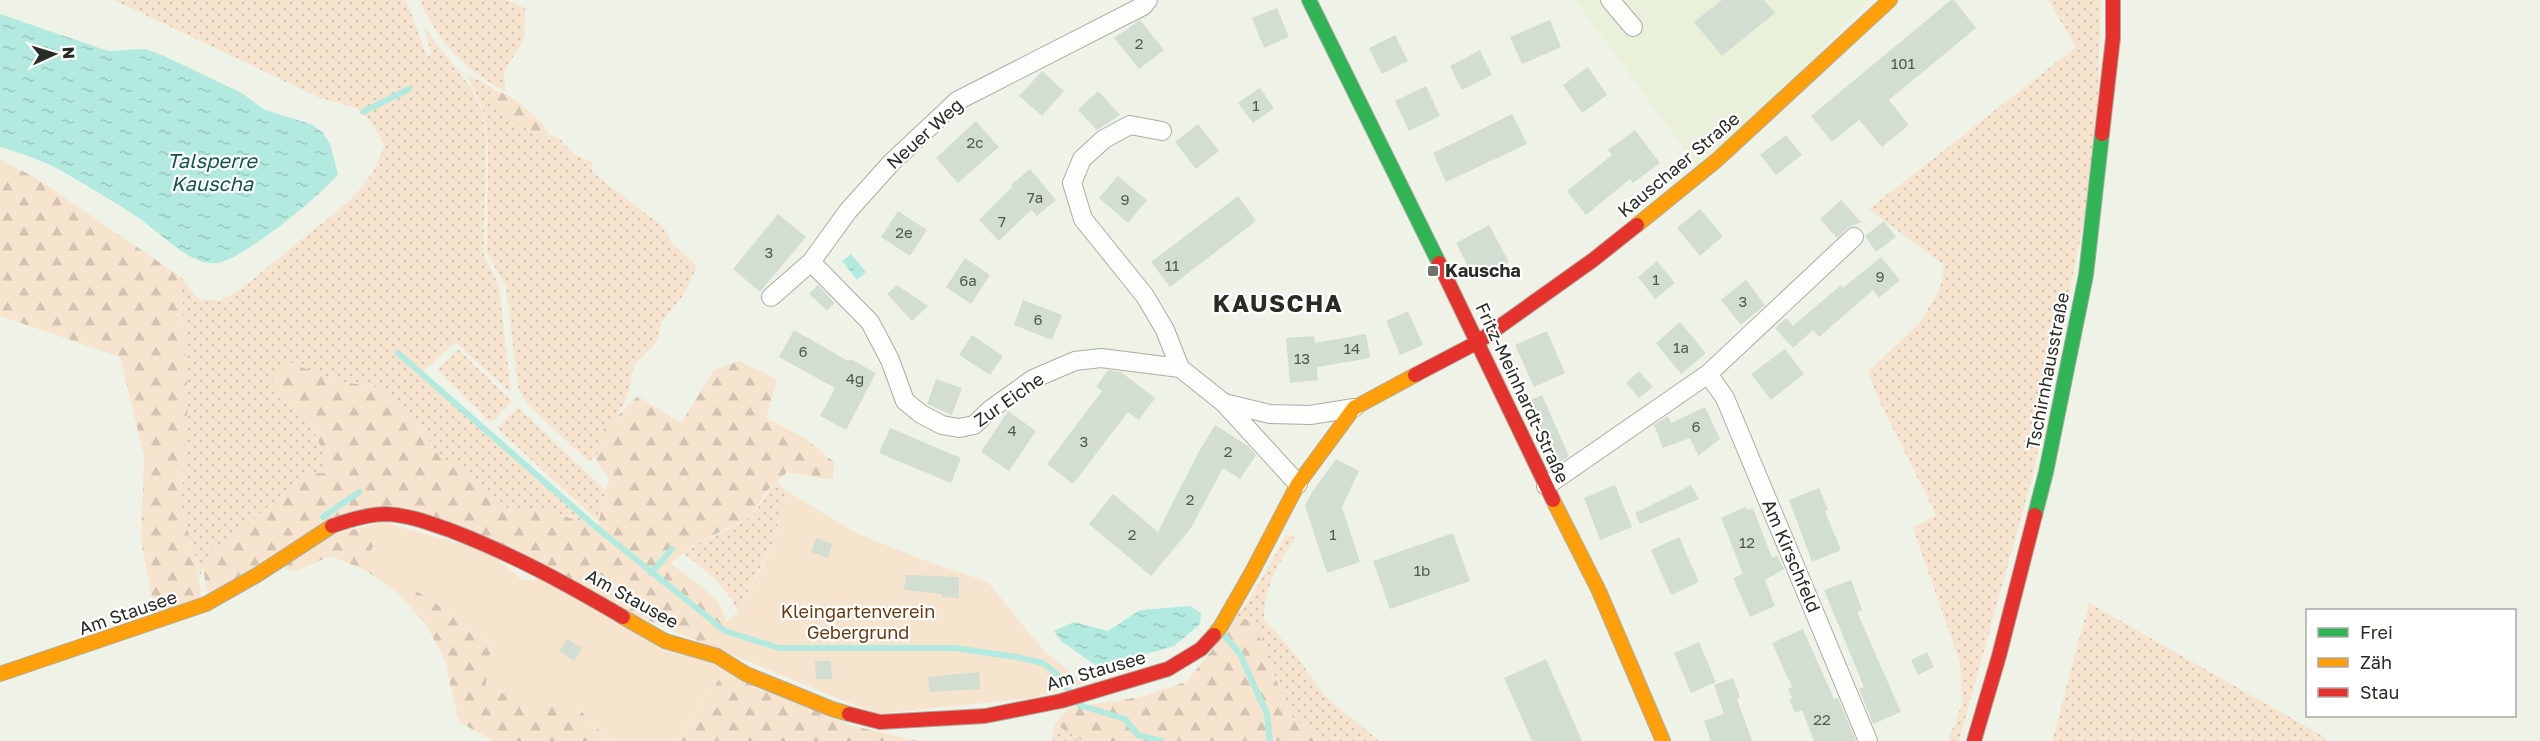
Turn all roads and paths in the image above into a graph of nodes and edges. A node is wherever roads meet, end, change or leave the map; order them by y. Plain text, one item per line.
1 (1148, 0) edge
2 (1309, 0) edge
3 (1610, 0) edge
4 (1890, 0) edge
5 (2112, 0) edge
6 (1633, 27) dead end
7 (1161, 131) dead end
8 (1854, 237) dead end
9 (811, 262) junction
10 (771, 297) dead end
11 (1478, 342) junction
12 (1180, 368) junction
13 (1708, 374) junction
14 (1224, 403) junction
15 (1354, 408) junction
16 (1298, 484) junction
17 (1546, 486) junction
18 (0, 674) edge
19 (1662, 741) edge
20 (1868, 741) edge
21 (1974, 741) edge

1 - 9 street, Neuer Weg
2 - 11 street, Fritz-Meinhardt-Straße
3 - 6 street
4 - 11 street, Kauschaer Straße
5 - 21 street, Tschirnhausstraße
7 - 12 street
8 - 13 street
9 - 10 street, Neuer Weg
9 - 12 street, Zur Eiche
11 - 15 street
11 - 17 street, Fritz-Meinhardt-Straße
12 - 14 street
13 - 17 street
13 - 20 street, Am Kirschfeld
14 - 15 street
14 - 16 street
15 - 16 street
16 - 18 street, Am Stausee
17 - 19 street, Fritz-Meinhardt-Straße

